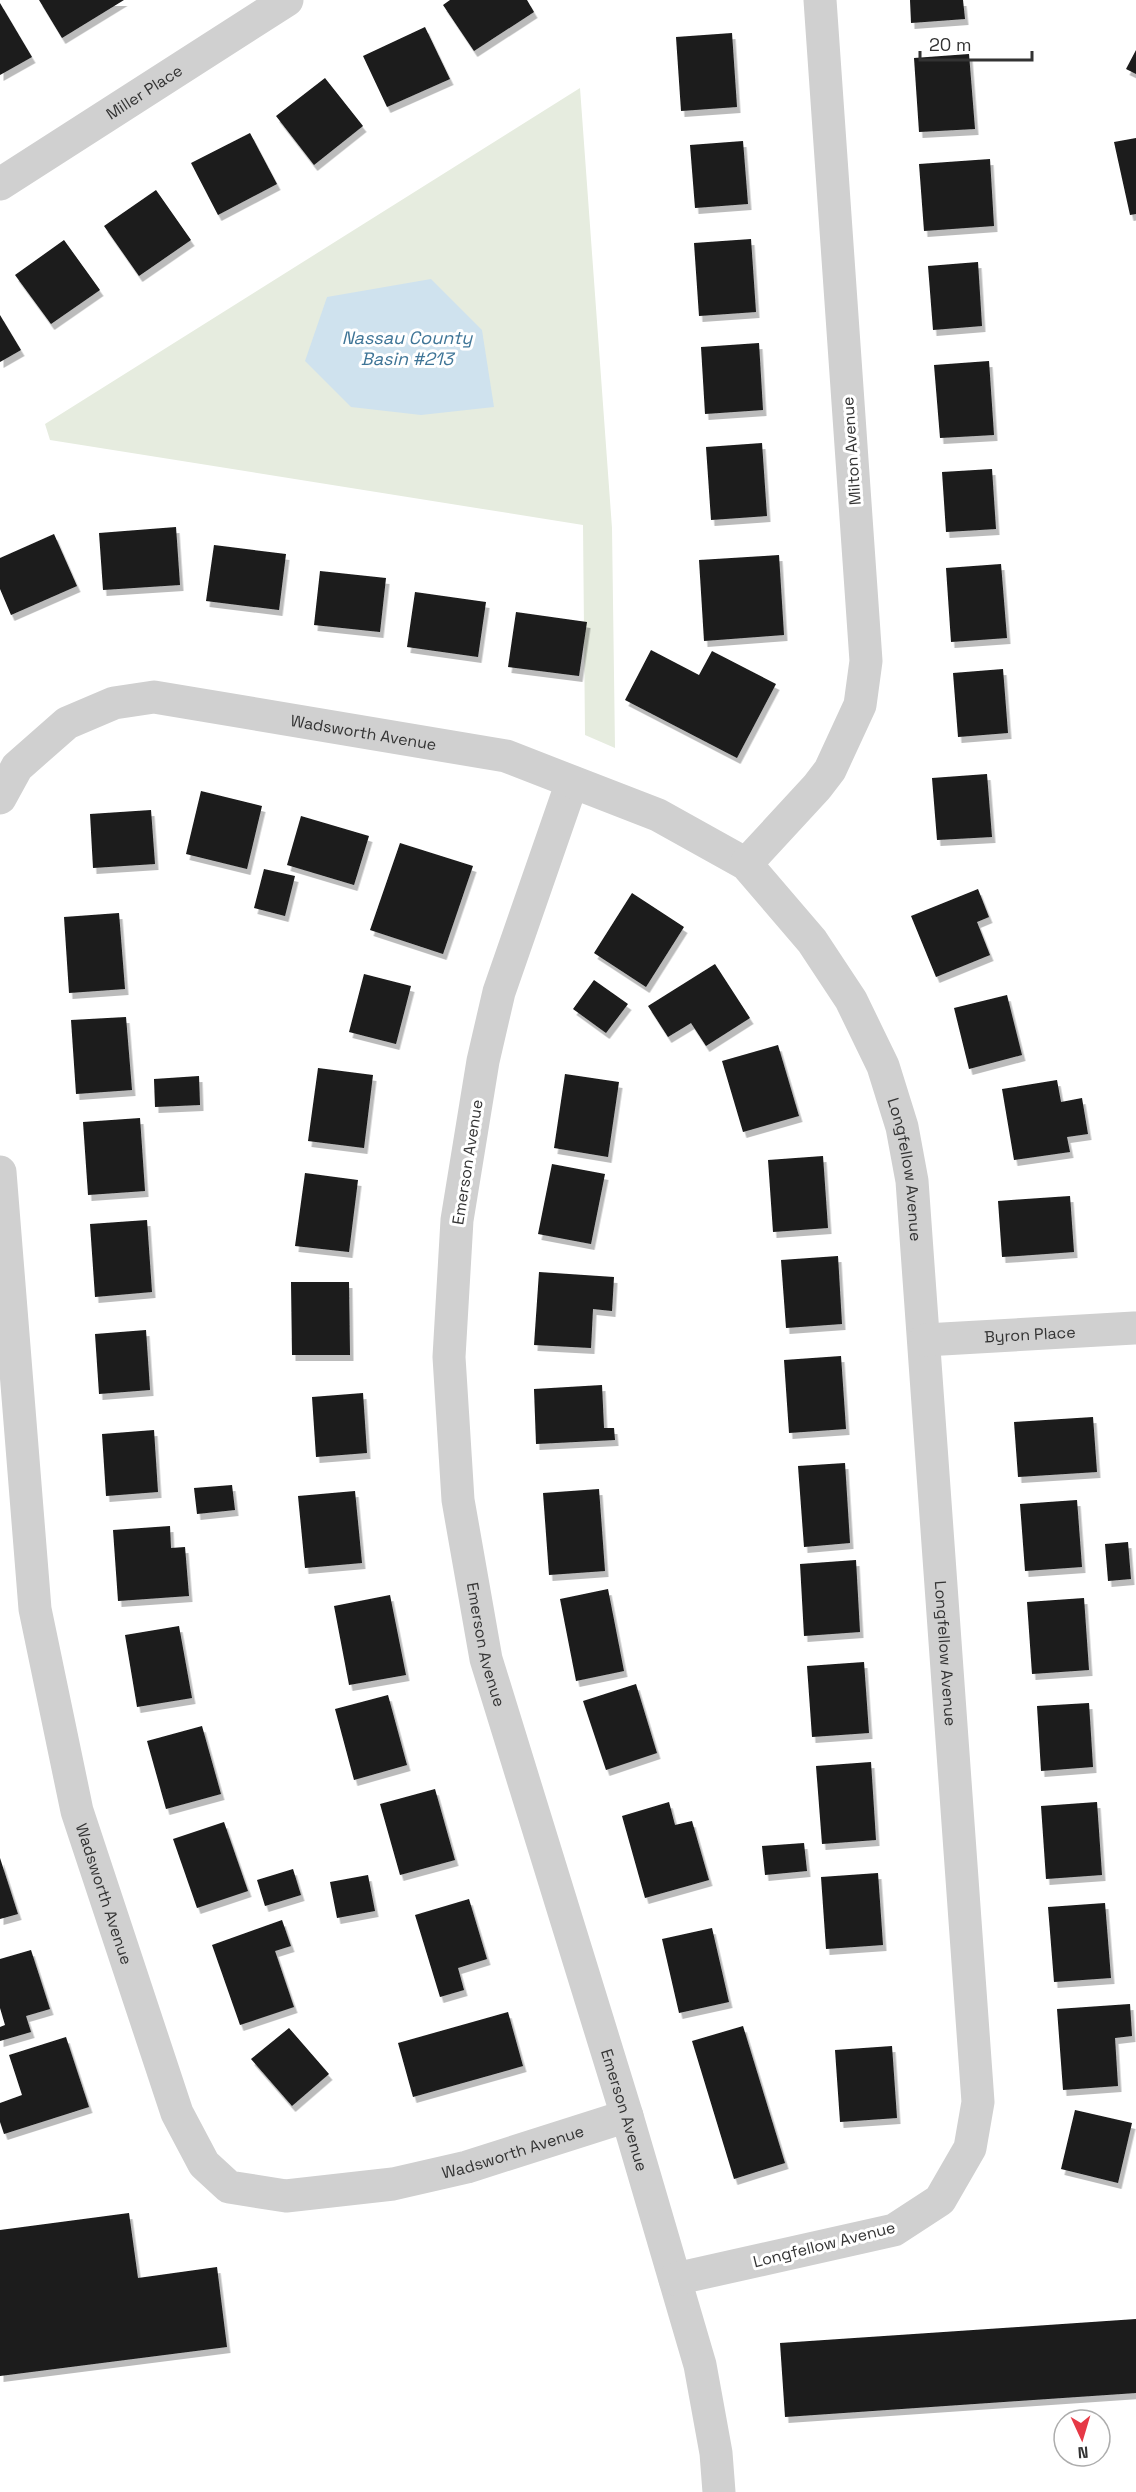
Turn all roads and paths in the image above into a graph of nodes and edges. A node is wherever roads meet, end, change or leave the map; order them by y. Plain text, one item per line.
1 (287, 0) edge
2 (820, 0) edge
3 (0, 184) edge
4 (572, 782) junction
5 (0, 798) edge
6 (746, 864) junction
7 (0, 1172) edge
8 (1134, 1328) dead end
9 (925, 1340) junction
10 (12, 1481) edge
11 (627, 2116) junction
12 (675, 2279) junction
13 (719, 2492) edge

1 - 3 street, Miller Place
2 - 6 street, Milton Avenue
4 - 5 street, Wadsworth Avenue
4 - 6 street, Wadsworth Avenue
4 - 11 street, Emerson Avenue
6 - 9 street, Longfellow Avenue
7 - 10 street, Wadsworth Avenue
8 - 9 street, Byron Place
9 - 12 street, Longfellow Avenue
10 - 11 street, Wadsworth Avenue
11 - 12 street, Emerson Avenue
12 - 13 street, Emerson Avenue

